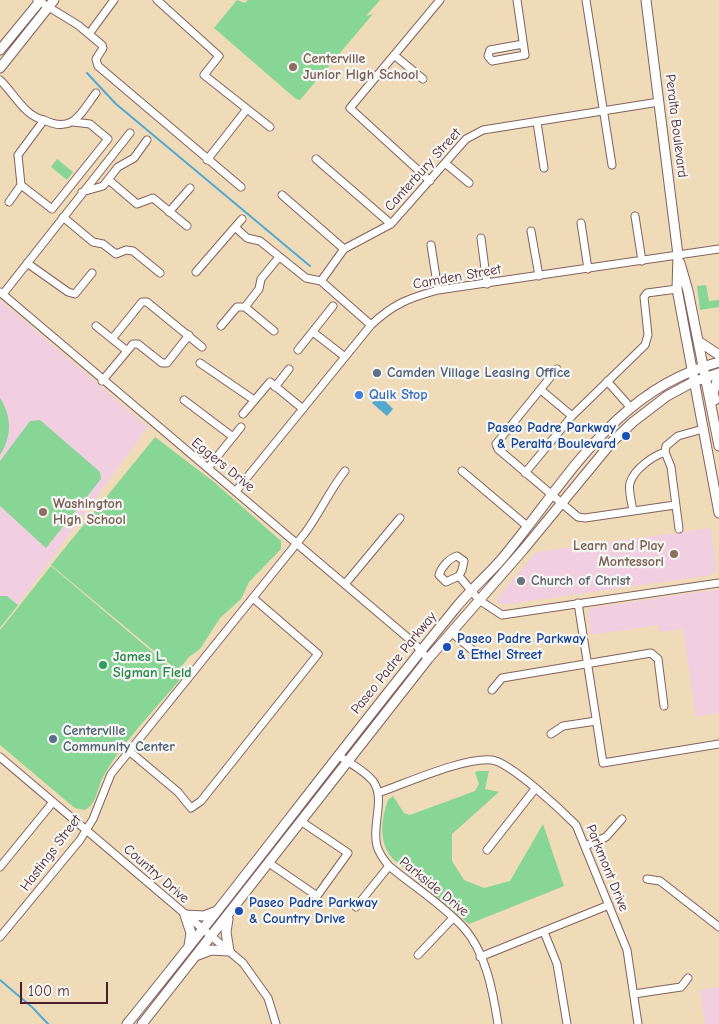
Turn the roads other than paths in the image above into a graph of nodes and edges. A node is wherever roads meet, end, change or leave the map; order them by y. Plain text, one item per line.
1 (114, 0) edge
2 (157, 0) edge
3 (440, 0) edge
4 (517, 0) edge
5 (586, 0) edge
6 (646, 0) edge
7 (39, 1) edge
8 (52, 3) edge
9 (89, 34) junction
10 (523, 44) junction
11 (0, 50) edge
12 (394, 55) junction
13 (0, 68) edge
14 (423, 79) dead end
15 (0, 80) edge
16 (96, 93) dead end
17 (659, 102) junction
18 (247, 109) junction
19 (603, 112) junction
20 (44, 120) junction
21 (73, 122) junction
22 (537, 122) junction
23 (270, 127) dead end
24 (130, 133) dead end
25 (148, 140) dead end
26 (316, 159) dead end
27 (207, 160) junction
28 (445, 163) junction
29 (612, 165) dead end
30 (544, 168) dead end
31 (430, 181) junction
32 (107, 182) junction
33 (469, 183) dead end
34 (21, 185) junction
35 (240, 187) dead end
36 (190, 188) dead end
37 (82, 192) junction
38 (282, 195) dead end
39 (8, 202) dead end
40 (169, 212) junction
41 (635, 216) dead end
42 (63, 217) junction
43 (242, 219) dead end
44 (581, 223) dead end
45 (390, 224) junction
46 (187, 226) dead end
47 (235, 227) junction
48 (531, 231) dead end
49 (481, 238) dead end
50 (431, 245) dead end
51 (344, 249) junction
52 (719, 249) edge
53 (678, 256) junction
54 (279, 257) junction
55 (642, 261) junction
56 (27, 262) junction
57 (588, 269) junction
58 (196, 272) dead end
59 (92, 273) dead end
60 (160, 273) dead end
61 (539, 276) junction
62 (321, 282) junction
63 (487, 284) junction
64 (677, 288) junction
65 (438, 290) junction
66 (1, 293) edge
67 (334, 306) dead end
68 (245, 307) junction
69 (371, 325) junction
70 (96, 326) dead end
71 (221, 326) dead end
72 (274, 331) dead end
73 (313, 332) junction
74 (189, 336) junction
75 (112, 339) junction
76 (698, 341) junction
77 (202, 346) dead end
78 (126, 350) junction
79 (298, 350) dead end
80 (719, 355) edge
81 (345, 357) junction
82 (719, 362) edge
83 (200, 364) dead end
84 (702, 366) junction
85 (289, 369) dead end
86 (557, 369) dead end
87 (691, 370) junction
88 (719, 374) edge
89 (704, 378) junction
90 (102, 381) junction
91 (607, 381) junction
92 (693, 382) junction
93 (275, 387) junction
94 (541, 390) junction
95 (184, 400) dead end
96 (254, 400) junction
97 (631, 408) junction
98 (303, 409) junction
99 (243, 414) dead end
100 (572, 416) junction
101 (718, 426) edge
102 (242, 428) dead end
103 (703, 429) junction
104 (233, 437) junction
105 (719, 446) edge
106 (665, 452) junction
107 (208, 468) junction
108 (345, 471) dead end
109 (462, 471) dead end
110 (526, 473) junction
111 (236, 490) junction
112 (552, 496) junction
113 (561, 504) junction
114 (676, 505) junction
115 (633, 511) junction
116 (719, 514) edge
117 (400, 518) dead end
118 (527, 526) junction
119 (679, 529) dead end
120 (297, 543) junction
121 (458, 576) dead end
122 (719, 583) edge
123 (345, 584) junction
124 (472, 589) junction
125 (253, 598) junction
126 (479, 600) junction
127 (578, 603) junction
128 (451, 632) junction
129 (422, 650) junction
130 (477, 654) dead end
131 (428, 659) junction
132 (587, 664) junction
133 (492, 690) dead end
134 (664, 706) dead end
135 (596, 721) junction
136 (551, 734) dead end
137 (719, 744) edge
138 (129, 751) junction
139 (338, 755) junction
140 (0, 756) edge
141 (348, 762) junction
142 (535, 790) junction
143 (378, 793) junction
144 (53, 802) junction
145 (622, 820) dead end
146 (302, 822) junction
147 (86, 830) junction
148 (585, 846) junction
149 (487, 850) dead end
150 (270, 863) junction
151 (389, 866) junction
152 (0, 867) edge
153 (647, 879) dead end
154 (609, 905) junction
155 (356, 908) dead end
156 (219, 910) junction
157 (186, 916) junction
158 (228, 916) junction
159 (453, 918) junction
160 (719, 926) edge
161 (203, 930) junction
162 (544, 932) junction
163 (0, 937) edge
164 (212, 937) junction
165 (188, 948) junction
166 (229, 951) junction
167 (197, 955) junction
168 (418, 955) dead end
169 (480, 957) junction
170 (688, 978) dead end
171 (634, 994) junction
172 (127, 1024) edge
173 (142, 1024) edge
174 (276, 1024) edge
175 (498, 1024) edge
176 (566, 1024) edge
177 (638, 1024) edge

1 - 9 street
2 - 18 street
3 - 12 street
4 - 10 street
5 - 19 street
6 - 17 main road, Peralta Boulevard
7 - 8 street
7 - 11 main road
8 - 9 street
8 - 13 main road
9 - 27 street
10 - 10 street
12 - 14 street
12 - 31 street
15 - 20 street
16 - 21 street
17 - 19 street, Canterbury Street
17 - 53 main road, Peralta Boulevard
18 - 23 street
18 - 27 street
19 - 22 street, Canterbury Street
19 - 29 street
20 - 21 street
20 - 34 street
21 - 34 street
22 - 28 street, Canterbury Street
22 - 30 street
24 - 37 street
25 - 32 street
26 - 45 street
27 - 35 street
28 - 31 street, Canterbury Street
28 - 33 street
31 - 45 street, Canterbury Street
32 - 37 street
32 - 40 street
34 - 39 street
36 - 40 street
37 - 42 street
38 - 51 street
40 - 46 street
41 - 55 street
42 - 56 street
42 - 60 street
43 - 47 street
44 - 57 street
45 - 51 street, Canterbury Street
47 - 54 street
47 - 58 street
48 - 61 street
49 - 63 street
50 - 65 street
51 - 62 street, Canterbury Street
52 - 53 street, Camden Street
53 - 55 street, Camden Street
53 - 64 main road, Peralta Boulevard
53 - 76 main road, Peralta Boulevard
54 - 62 street
54 - 68 street
55 - 57 street, Camden Street
56 - 59 street
56 - 66 street
57 - 61 street, Camden Street
61 - 63 street, Camden Street
62 - 69 street
63 - 65 street, Camden Street
64 - 87 main road, Peralta Boulevard
64 - 91 street
65 - 69 street, Camden Street
66 - 90 street, Eggers Drive
67 - 73 street
68 - 71 street
68 - 72 street
69 - 81 street, Camden Street
70 - 75 street
73 - 79 street
73 - 81 street
74 - 75 street
74 - 77 street
74 - 78 street
75 - 78 street
76 - 80 main road
76 - 84 main road, Peralta Boulevard
78 - 90 street
81 - 98 street, Camden Street
82 - 84 main road, Paseo Padre Parkway
83 - 96 street
84 - 87 main road, Paseo Padre Parkway
84 - 89 main road, Peralta Boulevard
85 - 93 street
86 - 94 street
87 - 92 main road, Peralta Boulevard
87 - 97 main road, Paseo Padre Parkway
88 - 89 main road, Paseo Padre Parkway
88 - 101 main road
89 - 92 main road, Paseo Padre Parkway
89 - 101 main road, Peralta Boulevard
90 - 107 street, Eggers Drive
91 - 97 street
91 - 100 street
92 - 103 main road, Peralta Boulevard
92 - 113 main road, Paseo Padre Parkway
93 - 96 street
93 - 98 street
94 - 100 street
94 - 110 street
95 - 104 street
96 - 99 street
97 - 112 main road, Paseo Padre Parkway
98 - 111 street, Camden Street
100 - 110 street
101 - 105 main road, Peralta Boulevard
102 - 104 street
103 - 106 street
103 - 116 main road, Peralta Boulevard
104 - 107 street
106 - 114 street
106 - 115 street
107 - 111 street, Eggers Drive
108 - 120 street, Hastings Street
109 - 118 street
110 - 112 street
111 - 120 street, Eggers Drive
112 - 113 street
112 - 118 main road, Paseo Padre Parkway
113 - 115 street
113 - 126 main road, Paseo Padre Parkway
114 - 115 street
114 - 119 street
117 - 123 street
118 - 124 main road, Paseo Padre Parkway
120 - 123 street, Eggers Drive
120 - 125 street, Hastings Street
121 - 124 street
122 - 127 street
123 - 129 street, Eggers Drive
124 - 126 street
124 - 129 main road, Paseo Padre Parkway
125 - 138 street, Hastings Street
125 - 138 street
126 - 127 street
126 - 128 main road, Paseo Padre Parkway
127 - 132 street
128 - 130 street
128 - 131 main road, Paseo Padre Parkway
129 - 131 street, Eggers Drive
129 - 139 main road, Paseo Padre Parkway
131 - 141 main road, Paseo Padre Parkway
132 - 133 street
132 - 134 street
132 - 135 street
135 - 136 street
135 - 137 street
138 - 147 street, Hastings Street
139 - 141 street
139 - 156 main road, Paseo Padre Parkway
140 - 144 street, Country Drive
141 - 143 street
141 - 146 main road, Paseo Padre Parkway
142 - 143 street, Parkmont Drive
142 - 148 street, Parkmont Drive
142 - 149 street
143 - 151 street, Parkside Drive
144 - 147 street, Country Drive
144 - 152 street
145 - 148 street
146 - 150 main road, Paseo Padre Parkway
146 - 150 street
147 - 157 street, Country Drive
147 - 163 street, Hastings Street
148 - 154 street, Parkmont Drive
150 - 158 main road, Paseo Padre Parkway
151 - 155 street
151 - 159 street, Parkside Drive
153 - 160 street
154 - 162 street
154 - 171 street, Parkmont Drive
156 - 157 main road
156 - 161 main road, Paseo Padre Parkway
157 - 161 street, Country Drive
157 - 165 main road
158 - 164 main road, Paseo Padre Parkway
158 - 166 main road
159 - 168 street
159 - 169 street, Parkside Drive
161 - 164 street, Country Drive
161 - 165 main road, Paseo Padre Parkway
162 - 169 street
162 - 176 street
164 - 166 street, Country Drive
164 - 167 main road, Paseo Padre Parkway
165 - 172 main road, Paseo Padre Parkway
166 - 167 main road
166 - 174 street, Country Drive
167 - 173 main road, Paseo Padre Parkway
169 - 175 street, Parkside Drive
170 - 171 street
171 - 177 street, Parkmont Drive

